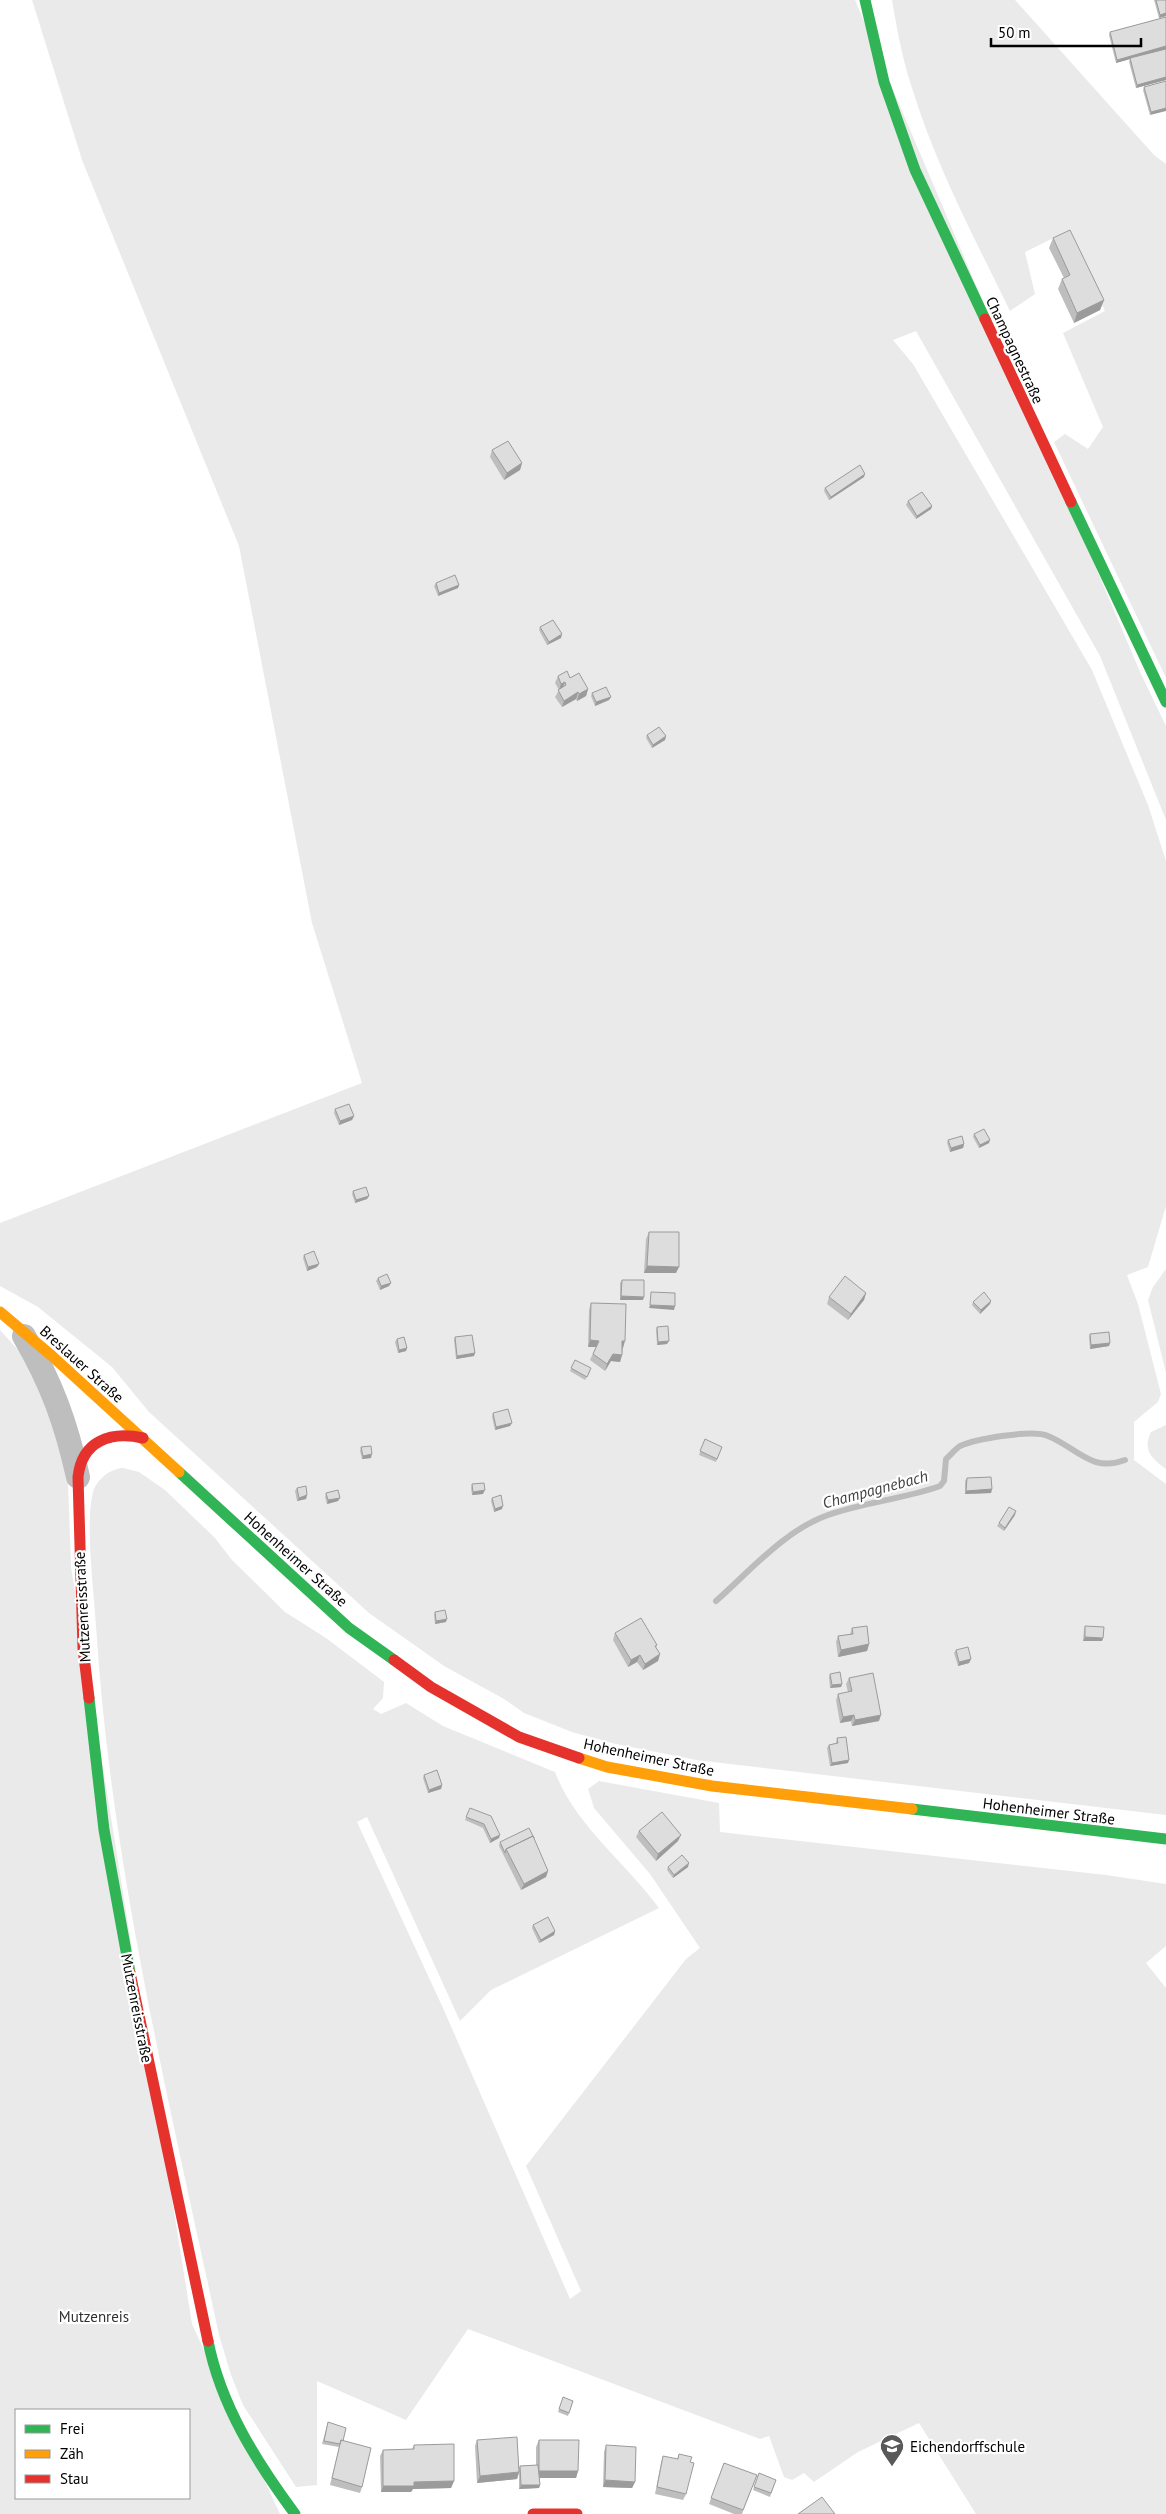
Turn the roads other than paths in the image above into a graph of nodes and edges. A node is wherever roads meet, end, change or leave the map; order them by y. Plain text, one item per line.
1 (865, 0) edge
2 (1166, 702) edge
3 (8, 1318) edge
4 (143, 1438) junction
5 (78, 1477) junction
6 (1166, 1840) edge
7 (294, 2514) edge
8 (533, 2514) edge
9 (577, 2514) edge

1 - 2 main road, Champagnestraße
3 - 4 main road, Breslauer Straße
3 - 5 street, Mutzenreisstraße
4 - 5 main road, Mutzenreisstraße
4 - 6 main road, Hohenheimer Straße
5 - 7 main road, Mutzenreisstraße
8 - 9 main road

